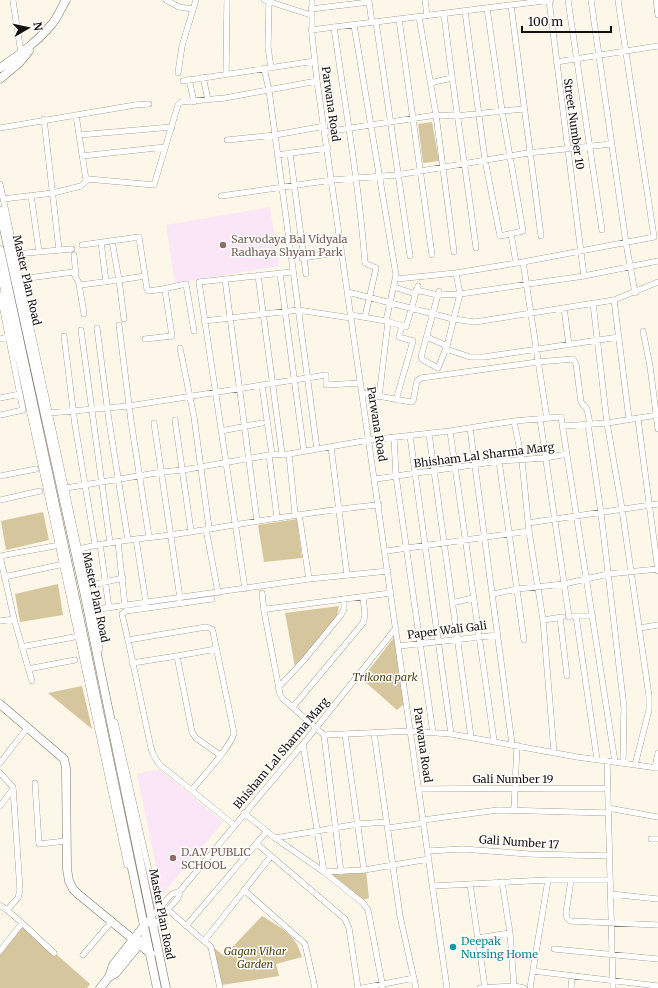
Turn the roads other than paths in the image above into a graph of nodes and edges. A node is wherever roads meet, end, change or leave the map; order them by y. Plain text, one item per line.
1 (66, 0) edge
2 (166, 0) edge
3 (196, 0) edge
4 (227, 0) edge
5 (312, 0) edge
6 (425, 0) edge
7 (550, 0) edge
8 (568, 0) edge
9 (591, 0) edge
10 (618, 0) edge
11 (656, 0) edge
12 (13, 1) edge
13 (267, 1) edge
14 (510, 5) junction
15 (311, 8) junction
16 (487, 8) junction
17 (193, 9) junction
18 (465, 11) junction
19 (444, 14) junction
20 (311, 15) junction
21 (658, 15) edge
22 (427, 16) junction
23 (419, 17) junction
24 (399, 19) junction
25 (374, 22) junction
26 (354, 25) junction
27 (334, 28) junction
28 (311, 30) junction
29 (35, 42) junction
30 (658, 46) edge
31 (625, 51) junction
32 (21, 53) junction
33 (599, 55) junction
34 (578, 59) junction
35 (315, 61) junction
36 (556, 62) junction
37 (0, 68) edge
38 (264, 68) junction
39 (271, 68) junction
40 (178, 73) dead end
41 (226, 74) junction
42 (203, 77) junction
43 (452, 78) junction
44 (0, 79) edge
45 (190, 79) junction
46 (183, 81) dead end
47 (318, 81) junction
48 (430, 83) junction
49 (269, 90) junction
50 (208, 100) junction
51 (194, 102) junction
52 (148, 104) dead end
53 (523, 109) junction
54 (502, 111) junction
55 (76, 114) junction
56 (479, 114) junction
57 (436, 115) junction
58 (456, 116) junction
59 (414, 118) junction
60 (44, 119) junction
61 (391, 122) junction
62 (370, 125) junction
63 (172, 127) junction
64 (0, 128) edge
65 (348, 128) junction
66 (325, 129) junction
67 (79, 135) junction
68 (275, 135) junction
69 (227, 140) dead end
70 (611, 144) junction
71 (589, 145) junction
72 (165, 147) junction
73 (328, 148) junction
74 (568, 148) junction
75 (290, 153) junction
76 (528, 153) junction
77 (277, 155) junction
78 (82, 156) junction
79 (510, 156) junction
80 (485, 160) junction
81 (465, 164) junction
82 (443, 168) junction
83 (419, 172) junction
84 (397, 175) junction
85 (380, 176) junction
86 (358, 178) junction
87 (86, 180) junction
88 (332, 180) junction
89 (0, 184) edge
90 (294, 186) junction
91 (281, 188) junction
92 (53, 193) junction
93 (31, 196) junction
94 (221, 196) dead end
95 (3, 199) junction
96 (0, 211) edge
97 (602, 230) dead end
98 (511, 233) junction
99 (540, 236) dead end
100 (112, 241) junction
101 (101, 242) junction
102 (626, 243) junction
103 (82, 245) dead end
104 (72, 248) dead end
105 (476, 248) dead end
106 (0, 250) edge
107 (59, 250) junction
108 (581, 250) junction
109 (38, 252) junction
110 (342, 252) junction
111 (454, 252) dead end
112 (15, 254) junction
113 (74, 255) dead end
114 (432, 255) dead end
115 (410, 256) dead end
116 (302, 258) junction
117 (658, 261) edge
118 (523, 262) junction
119 (516, 264) junction
120 (632, 268) junction
121 (292, 272) junction
122 (0, 273) edge
123 (280, 273) junction
124 (306, 274) dead end
125 (456, 274) junction
126 (258, 275) junction
127 (76, 276) junction
128 (145, 276) junction
129 (584, 276) junction
130 (21, 279) junction
131 (225, 279) junction
132 (396, 279) junction
133 (119, 280) junction
134 (106, 282) junction
135 (658, 282) edge
136 (79, 284) junction
137 (528, 284) junction
138 (394, 287) junction
139 (163, 289) junction
140 (416, 290) junction
141 (348, 292) junction
142 (438, 293) junction
143 (635, 293) junction
144 (460, 294) junction
145 (0, 295) edge
146 (369, 299) junction
147 (614, 300) junction
148 (390, 303) junction
149 (593, 304) junction
150 (411, 308) junction
151 (564, 308) junction
152 (298, 310) junction
153 (284, 311) junction
154 (532, 313) junction
155 (84, 314) dead end
156 (263, 314) junction
157 (433, 314) junction
158 (351, 316) junction
159 (365, 317) junction
160 (230, 318) junction
161 (124, 319) dead end
162 (453, 319) junction
163 (204, 321) junction
164 (387, 321) junction
165 (120, 325) dead end
166 (402, 326) junction
167 (97, 328) dead end
168 (81, 330) dead end
169 (194, 331) dead end
170 (643, 331) dead end
171 (8, 336) junction
172 (64, 336) dead end
173 (427, 337) junction
174 (619, 337) junction
175 (0, 339) edge
176 (145, 339) dead end
177 (598, 341) junction
178 (569, 345) junction
179 (446, 347) junction
180 (180, 348) dead end
181 (536, 348) junction
182 (538, 362) junction
183 (307, 378) junction
184 (293, 380) junction
185 (360, 382) junction
186 (272, 383) junction
187 (262, 385) junction
188 (239, 388) junction
189 (362, 393) junction
190 (20, 394) junction
191 (215, 394) junction
192 (190, 397) junction
193 (379, 397) junction
194 (0, 398) edge
195 (396, 400) junction
196 (129, 406) junction
197 (108, 409) junction
198 (92, 410) junction
199 (74, 411) junction
200 (49, 413) junction
201 (0, 415) edge
202 (657, 415) edge
203 (638, 418) junction
204 (540, 419) junction
205 (547, 419) junction
206 (629, 419) junction
207 (175, 420) dead end
208 (514, 421) junction
209 (154, 423) dead end
210 (262, 423) dead end
211 (607, 423) junction
212 (589, 424) junction
213 (563, 426) junction
214 (244, 427) junction
215 (470, 428) junction
216 (658, 429) edge
217 (221, 431) junction
218 (450, 432) junction
219 (429, 434) junction
220 (410, 436) junction
221 (394, 437) junction
222 (369, 440) junction
223 (331, 447) junction
224 (317, 449) junction
225 (304, 452) junction
226 (282, 454) junction
227 (289, 454) junction
228 (567, 454) junction
229 (271, 455) junction
230 (249, 458) junction
231 (545, 458) junction
232 (498, 461) junction
233 (522, 461) junction
234 (226, 462) junction
235 (476, 464) junction
236 (202, 466) junction
237 (455, 467) junction
238 (36, 469) dead end
239 (183, 470) junction
240 (434, 470) junction
241 (162, 472) junction
242 (415, 473) junction
243 (0, 476) edge
244 (140, 476) junction
245 (396, 476) junction
246 (376, 479) junction
247 (119, 480) junction
248 (102, 482) junction
249 (85, 485) junction
250 (66, 488) junction
251 (40, 491) dead end
252 (0, 500) edge
253 (658, 504) edge
254 (378, 505) junction
255 (649, 505) junction
256 (338, 508) junction
257 (622, 509) junction
258 (601, 513) junction
259 (297, 514) junction
260 (278, 517) junction
261 (577, 517) junction
262 (257, 521) junction
263 (554, 521) junction
264 (528, 523) junction
265 (234, 524) junction
266 (207, 529) junction
267 (191, 531) junction
268 (529, 531) junction
269 (509, 534) junction
270 (170, 535) junction
271 (149, 537) junction
272 (486, 537) junction
273 (136, 539) junction
274 (128, 540) junction
275 (465, 540) junction
276 (118, 542) junction
277 (110, 543) junction
278 (443, 543) junction
279 (98, 544) junction
280 (54, 546) dead end
281 (425, 546) junction
282 (407, 549) junction
283 (386, 551) junction
284 (79, 553) junction
285 (0, 556) edge
286 (59, 566) dead end
287 (658, 570) edge
288 (388, 571) junction
289 (632, 572) junction
290 (608, 574) junction
291 (347, 575) junction
292 (4, 577) junction
293 (123, 578) junction
294 (587, 578) junction
295 (309, 579) junction
296 (105, 582) junction
297 (564, 584) junction
298 (87, 586) junction
299 (538, 586) junction
300 (244, 589) junction
301 (517, 589) junction
302 (218, 593) junction
303 (262, 593) dead end
304 (391, 593) junction
305 (493, 594) junction
306 (363, 597) junction
307 (180, 598) junction
308 (473, 598) junction
309 (212, 599) dead end
310 (344, 599) junction
311 (146, 603) junction
312 (452, 603) junction
313 (125, 606) junction
314 (109, 608) junction
315 (92, 610) junction
316 (264, 611) junction
317 (576, 616) junction
318 (593, 616) junction
319 (560, 617) junction
320 (569, 617) junction
321 (14, 618) junction
322 (543, 620) junction
323 (0, 621) edge
324 (658, 625) edge
325 (396, 628) junction
326 (640, 628) junction
327 (498, 635) junction
328 (74, 636) dead end
329 (479, 636) junction
330 (457, 639) junction
331 (128, 640) junction
332 (524, 640) dead end
333 (437, 642) junction
334 (420, 643) junction
335 (399, 646) junction
336 (21, 647) junction
337 (216, 649) junction
338 (177, 656) junction
339 (75, 660) dead end
340 (132, 664) junction
341 (28, 669) junction
342 (567, 676) dead end
343 (32, 681) dead end
344 (278, 688) junction
345 (0, 704) edge
346 (293, 707) junction
347 (316, 726) junction
348 (28, 727) junction
349 (410, 731) junction
350 (374, 733) junction
351 (433, 733) junction
352 (346, 734) junction
353 (451, 734) junction
354 (324, 735) junction
355 (471, 737) junction
356 (494, 741) junction
357 (303, 744) junction
358 (514, 745) junction
359 (554, 752) junction
360 (658, 753) edge
361 (220, 755) junction
362 (597, 759) junction
363 (607, 761) junction
364 (615, 762) junction
365 (0, 763) edge
366 (623, 763) junction
367 (635, 765) junction
368 (657, 768) edge
369 (0, 773) edge
370 (35, 783) dead end
371 (419, 788) junction
372 (515, 788) junction
373 (607, 788) junction
374 (13, 789) junction
375 (192, 790) junction
376 (0, 806) edge
377 (514, 810) junction
378 (608, 810) junction
379 (244, 813) junction
380 (658, 817) edge
381 (424, 822) junction
382 (358, 824) junction
383 (234, 825) junction
384 (387, 825) junction
385 (336, 828) junction
386 (317, 830) junction
387 (267, 831) junction
388 (275, 838) junction
389 (651, 839) dead end
390 (658, 840) edge
391 (66, 841) junction
392 (257, 844) junction
393 (428, 851) junction
394 (271, 856) junction
395 (610, 856) junction
396 (429, 859) junction
397 (393, 866) junction
398 (364, 870) junction
399 (324, 872) junction
400 (341, 872) junction
401 (548, 880) junction
402 (571, 880) junction
403 (610, 880) junction
404 (502, 882) junction
405 (470, 884) junction
406 (433, 886) junction
407 (244, 890) junction
408 (180, 891) junction
409 (611, 894) junction
410 (658, 899) edge
411 (0, 905) edge
412 (7, 910) junction
413 (158, 910) junction
414 (168, 910) junction
415 (152, 916) junction
416 (112, 921) junction
417 (611, 922) junction
418 (22, 923) junction
419 (143, 926) junction
420 (154, 926) junction
421 (186, 926) junction
422 (658, 926) edge
423 (510, 933) junction
424 (147, 935) junction
425 (477, 938) junction
426 (205, 940) junction
427 (137, 941) junction
428 (554, 948) dead end
429 (0, 951) edge
430 (54, 952) dead end
431 (151, 954) junction
432 (612, 954) junction
433 (83, 955) dead end
434 (658, 959) edge
435 (533, 971) junction
436 (572, 977) junction
437 (414, 978) junction
438 (613, 985) edge
439 (382, 986) edge
440 (514, 986) junction
441 (658, 986) edge
442 (100, 988) edge
443 (157, 988) edge
444 (166, 988) edge
445 (220, 988) edge
446 (315, 988) edge
447 (358, 988) edge
448 (363, 988) edge
449 (416, 988) edge
450 (447, 988) edge
451 (480, 988) edge
452 (485, 988) edge
453 (524, 988) edge
454 (530, 988) edge
455 (571, 988) edge

1 - 29 main road
2 - 17 street
3 - 17 street
4 - 41 street
5 - 15 street, Parwana Road
6 - 22 street
7 - 14 street
7 - 36 street, Street Number 10
8 - 34 street
9 - 33 street
10 - 31 street
11 - 21 street
12 - 32 street
13 - 20 street
13 - 39 street
14 - 16 street
14 - 53 street
15 - 20 street, Parwana Road
15 - 25 street
16 - 18 street
16 - 54 street
17 - 40 street
18 - 19 street
18 - 56 street
19 - 22 street
19 - 43 street
20 - 28 street, Parwana Road
22 - 23 street
23 - 24 street
23 - 48 street
24 - 25 street
24 - 59 street
25 - 26 street
25 - 61 street
26 - 27 street
26 - 62 street
27 - 28 street
27 - 65 street
28 - 35 street, Parwana Road
29 - 32 main road
29 - 44 main road
30 - 31 street
31 - 33 street
31 - 102 street
32 - 37 main road
33 - 34 street
33 - 70 street
34 - 36 street
34 - 71 street
35 - 39 street
35 - 47 street, Parwana Road
36 - 74 street, Street Number 10
38 - 39 street
38 - 41 street
38 - 49 street
41 - 42 street
42 - 45 street
42 - 50 street
43 - 48 street
43 - 58 street
45 - 46 street
45 - 51 street
47 - 49 street
47 - 66 street, Parwana Road
48 - 57 street
49 - 50 street
49 - 68 street
50 - 51 street
51 - 63 street
52 - 55 street
53 - 54 street
53 - 76 street
54 - 56 street
54 - 79 street
55 - 60 street
55 - 67 street
56 - 58 street
56 - 80 street
57 - 58 street
57 - 59 street
57 - 82 street
58 - 81 street
59 - 61 street
59 - 83 street
60 - 64 street
60 - 92 street
61 - 62 street
61 - 84 street
62 - 65 street
62 - 85 street
63 - 67 street
63 - 72 street
65 - 66 street
65 - 86 street
66 - 68 street
66 - 73 street, Parwana Road
67 - 78 street
68 - 69 street
68 - 77 street
70 - 71 street
70 - 102 street
71 - 74 street
71 - 97 street
72 - 78 street
72 - 87 street
73 - 75 street
73 - 88 street, Parwana Road
74 - 76 street
74 - 108 street, Street Number 10
75 - 77 street
75 - 90 street
76 - 79 street
76 - 99 street
77 - 91 street
78 - 87 street
79 - 80 street
79 - 98 street
80 - 81 street
80 - 98 street
81 - 82 street
81 - 105 street
82 - 83 street
82 - 111 street
83 - 84 street
83 - 114 street
84 - 85 street
84 - 115 street
85 - 86 street
85 - 132 street
86 - 88 street
86 - 146 street
87 - 92 street
88 - 90 street
88 - 110 street, Parwana Road
89 - 95 street
90 - 91 street
90 - 116 street
91 - 94 street
91 - 121 street
92 - 93 street
92 - 107 street
93 - 95 street
93 - 109 street
95 - 112 street
96 - 284 main road, Master Plan Road
98 - 119 street
100 - 101 street
100 - 128 street
100 - 133 street
101 - 103 street
101 - 134 street
102 - 108 street
102 - 120 street
104 - 107 street
106 - 419 main road, Master Plan Road
107 - 109 street
108 - 118 street
108 - 129 street, Street Number 10
109 - 112 street
110 - 116 street
110 - 141 street, Parwana Road
112 - 130 street
113 - 127 street
116 - 124 street
117 - 120 street
118 - 119 street
118 - 137 street
119 - 125 street
120 - 129 street
120 - 143 street
121 - 123 street
121 - 152 street
122 - 419 street
123 - 126 street
123 - 153 street
125 - 132 street
125 - 144 street
126 - 131 street
126 - 156 street
127 - 130 street
127 - 136 street
128 - 133 street
128 - 139 street
129 - 137 street
130 - 200 street
131 - 160 street
131 - 163 street
132 - 138 street
133 - 134 street
133 - 161 street
134 - 136 street
135 - 143 street
136 - 155 street
137 - 144 street
137 - 154 street
138 - 140 street
138 - 148 street
139 - 169 street
139 - 176 street
140 - 142 street
140 - 150 street
141 - 146 street
141 - 158 street, Parwana Road
142 - 144 street
142 - 157 street
143 - 147 street
144 - 162 street
145 - 171 street
146 - 148 street
146 - 159 street
147 - 149 street
147 - 174 street
148 - 150 street
148 - 164 street
149 - 151 street
149 - 177 street
150 - 157 street
150 - 166 street
151 - 154 street
151 - 178 street
152 - 153 street
152 - 158 street
152 - 183 street
153 - 156 street
153 - 184 street
154 - 162 street
154 - 181 street
156 - 160 street
156 - 186 street
157 - 162 street
157 - 173 street
158 - 159 street
158 - 185 street, Parwana Road
159 - 164 street
160 - 163 street
160 - 188 street
162 - 179 street
163 - 191 street
164 - 166 street
164 - 193 street
165 - 196 street
166 - 195 street
167 - 197 street
168 - 198 street
170 - 202 street
171 - 175 street
171 - 190 street
172 - 199 street
173 - 179 street
173 - 179 street
174 - 177 street
174 - 206 street
177 - 178 street
177 - 211 street
178 - 181 street
179 - 181 street
180 - 192 street
181 - 182 street
182 - 195 street
182 - 205 street
182 - 212 street
183 - 184 street
183 - 185 street
183 - 224 street
184 - 186 street
184 - 225 street
185 - 189 street, Parwana Road
186 - 187 street
186 - 226 street
187 - 188 street
187 - 229 street
188 - 191 street
188 - 214 street
189 - 193 street
189 - 222 street, Parwana Road
190 - 194 street
190 - 201 street
191 - 192 street
191 - 217 street
192 - 196 street
192 - 236 street
193 - 195 street
196 - 197 street
196 - 244 street
197 - 198 street
197 - 247 street
198 - 199 street
198 - 248 street
199 - 200 street
199 - 249 street
200 - 250 street
202 - 203 street
202 - 216 street
203 - 206 street
203 - 255 street
204 - 205 street
204 - 208 street
204 - 231 street
205 - 213 street
206 - 211 street
207 - 239 street
208 - 215 street
208 - 233 street
209 - 241 street
210 - 214 street
211 - 212 street
211 - 257 street
212 - 213 street
212 - 258 street
213 - 228 street, Bhisham Lal Sharma Marg
214 - 217 street
214 - 230 street
215 - 218 street
215 - 235 street
217 - 234 street
218 - 219 street
218 - 237 street
219 - 220 street
219 - 240 street
220 - 221 street
220 - 242 street
221 - 222 street
221 - 245 street
222 - 223 street
222 - 246 street, Parwana Road
223 - 224 street
223 - 256 street
224 - 225 street
225 - 227 street
226 - 227 street
226 - 229 street
227 - 259 street
228 - 231 street, Bhisham Lal Sharma Marg
228 - 261 street
229 - 230 street
229 - 260 street
230 - 234 street
230 - 262 street
231 - 233 street, Bhisham Lal Sharma Marg
231 - 263 street
232 - 233 street, Bhisham Lal Sharma Marg
232 - 235 street, Bhisham Lal Sharma Marg
232 - 269 street
233 - 264 street
234 - 236 street
234 - 265 street
235 - 237 street, Bhisham Lal Sharma Marg
235 - 272 street
236 - 239 street
236 - 266 street
237 - 240 street, Bhisham Lal Sharma Marg
237 - 275 street
238 - 243 street
239 - 241 street
239 - 267 street
240 - 242 street, Bhisham Lal Sharma Marg
240 - 278 street
241 - 244 street
241 - 270 street
242 - 245 street, Bhisham Lal Sharma Marg
242 - 281 street
244 - 247 street
244 - 271 street
245 - 246 street, Bhisham Lal Sharma Marg
245 - 282 street
246 - 254 street, Parwana Road
247 - 248 street
247 - 274 street
248 - 249 street
248 - 277 street
249 - 250 street
249 - 279 street
250 - 284 street
251 - 252 street
253 - 255 street
254 - 256 street
254 - 283 street, Parwana Road
255 - 257 street
255 - 287 street
256 - 259 street
256 - 291 street
257 - 258 street
257 - 289 street
258 - 261 street
258 - 290 street
259 - 260 street
259 - 295 street
260 - 262 street
261 - 263 street
261 - 294 street
262 - 265 street
263 - 264 street
263 - 297 street
264 - 268 street
265 - 266 street
265 - 300 street
266 - 267 street
266 - 302 street
267 - 270 street
268 - 269 street
268 - 299 street
269 - 272 street
269 - 301 street
270 - 271 street
270 - 307 street
271 - 273 street
272 - 275 street
272 - 305 street
273 - 274 street
273 - 311 street
274 - 276 street
275 - 278 street
275 - 308 street
276 - 277 street
276 - 293 street
277 - 279 street
278 - 281 street
278 - 312 street
279 - 284 street
279 - 296 street
280 - 285 street
281 - 282 street
281 - 333 street
282 - 283 street
282 - 334 street
283 - 288 street, Parwana Road
284 - 298 street
284 - 415 main road, Master Plan Road
285 - 292 street
286 - 292 street
287 - 289 street
288 - 291 street
288 - 304 street, Parwana Road
289 - 290 street
289 - 326 street
290 - 294 street
290 - 366 street
291 - 295 street
292 - 321 street
293 - 296 street
293 - 313 street
294 - 297 street
294 - 318 street
295 - 300 street
296 - 298 street
296 - 314 street
297 - 299 street
297 - 320 street
298 - 315 street
299 - 301 street
299 - 322 street
300 - 302 street
301 - 305 street
301 - 332 street
302 - 307 street
303 - 316 street
304 - 306 street
304 - 325 street, Parwana Road
305 - 327 street
306 - 310 street
306 - 346 street
307 - 311 street
308 - 312 street
308 - 329 street
309 - 331 street
310 - 316 street
310 - 344 street
311 - 313 street
312 - 330 street
313 - 314 street
314 - 315 street
315 - 413 street
316 - 344 street
317 - 318 street
317 - 320 street
317 - 362 street
318 - 364 street
319 - 320 street
319 - 322 street
319 - 342 street
321 - 323 street
321 - 336 street
322 - 359 street
324 - 326 street
325 - 335 street, Parwana Road
325 - 347 street, Bhisham Lal Sharma Marg
326 - 367 street
327 - 329 street, Paper Wali Gali
327 - 358 street
328 - 336 street
329 - 330 street, Paper Wali Gali
329 - 356 street
330 - 333 street, Paper Wali Gali
330 - 355 street
331 - 337 street
331 - 340 street
333 - 334 street, Paper Wali Gali
333 - 353 street
334 - 335 street, Paper Wali Gali
334 - 351 street
335 - 349 street, Parwana Road
336 - 341 street
337 - 338 street
337 - 361 street
338 - 340 street
338 - 361 street
339 - 341 street
340 - 375 street
341 - 343 street
344 - 346 street
345 - 348 main road
346 - 347 street
347 - 354 street
347 - 357 street, Bhisham Lal Sharma Marg
348 - 365 street
348 - 391 main road
349 - 350 street
349 - 351 street
349 - 371 street, Parwana Road
350 - 352 street
350 - 384 street
351 - 353 street
352 - 354 street
352 - 382 street
353 - 355 street
354 - 385 street
355 - 356 street
356 - 358 street
357 - 379 street, Bhisham Lal Sharma Marg
357 - 386 street
358 - 359 street
358 - 372 street
359 - 362 street
360 - 368 street
361 - 375 street
362 - 363 street
363 - 364 street
363 - 373 street
364 - 366 street
366 - 367 street
367 - 368 street
369 - 374 street
370 - 391 street
371 - 372 street, Gali Number 19
371 - 381 street, Parwana Road
372 - 373 street, Gali Number 19
372 - 377 street
373 - 378 street
374 - 376 street
374 - 412 street
375 - 383 street
377 - 378 street
377 - 381 street
378 - 380 street
378 - 395 street
379 - 383 street, Bhisham Lal Sharma Marg
379 - 387 street
381 - 384 street
381 - 393 street, Parwana Road
382 - 384 street
382 - 385 street
382 - 398 street
383 - 408 street, Bhisham Lal Sharma Marg
384 - 397 street
385 - 386 street
385 - 400 street
386 - 388 street
386 - 399 street
387 - 388 street
387 - 392 street
388 - 399 street
389 - 390 street
391 - 416 main road
392 - 394 street
392 - 421 street
393 - 395 street, Gali Number 17
393 - 396 street, Parwana Road
394 - 407 street
394 - 447 street
395 - 403 street
396 - 397 street
396 - 406 street, Parwana Road
397 - 398 street
397 - 437 street
398 - 400 street
399 - 400 street
399 - 439 street
401 - 402 street
401 - 404 street
401 - 435 street
402 - 403 street
402 - 417 street
403 - 409 street
404 - 405 street
404 - 423 street
405 - 406 street
405 - 425 street
406 - 450 street, Parwana Road
407 - 426 street
407 - 446 street
408 - 413 street, Bhisham Lal Sharma Marg
408 - 414 street, Bhisham Lal Sharma Marg
409 - 410 street
409 - 417 street
411 - 412 street
412 - 418 street
413 - 415 street, Bhisham Lal Sharma Marg
414 - 420 street, Bhisham Lal Sharma Marg
414 - 421 street
415 - 419 main road
415 - 420 main road, Master Plan Road
416 - 427 main road
416 - 433 street
417 - 422 street
417 - 432 street
418 - 429 street
418 - 430 street
419 - 424 main road, Master Plan Road
419 - 427 main road
420 - 424 main road
420 - 444 main road, Master Plan Road
421 - 426 street
423 - 425 street
423 - 440 street
424 - 427 main road
424 - 431 main road, Master Plan Road
425 - 452 street
426 - 445 street
427 - 431 main road
427 - 442 main road
428 - 432 street
431 - 443 main road, Master Plan Road
432 - 434 street
432 - 438 street
435 - 436 street
435 - 454 street
436 - 438 street
436 - 455 street
437 - 439 street
437 - 449 street
438 - 441 street
439 - 448 street
440 - 452 street
440 - 453 street
451 - 452 street

